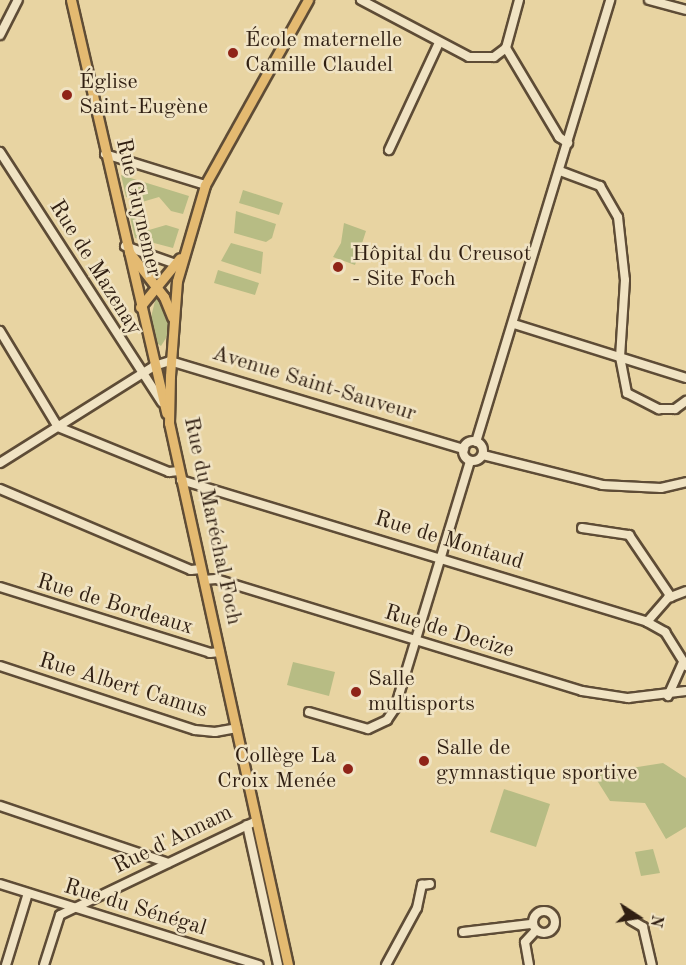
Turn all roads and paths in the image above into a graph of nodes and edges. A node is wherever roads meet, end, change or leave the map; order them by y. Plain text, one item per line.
1 (18, 0) edge
2 (71, 0) edge
3 (308, 0) edge
4 (361, 0) edge
5 (519, 0) edge
6 (610, 0) edge
7 (649, 0) edge
8 (686, 10) edge
9 (0, 35) edge
10 (439, 43) junction
11 (506, 48) junction
12 (568, 143) junction
13 (389, 150) dead end
14 (0, 152) edge
15 (105, 154) junction
16 (560, 171) junction
17 (205, 185) junction
18 (125, 246) junction
19 (186, 248) junction
20 (176, 264) junction
21 (157, 287) junction
22 (140, 307) junction
23 (173, 319) junction
24 (514, 324) junction
25 (0, 332) edge
26 (620, 357) junction
27 (170, 361) junction
28 (154, 366) junction
29 (142, 374) junction
30 (686, 378) edge
31 (686, 401) edge
32 (162, 402) junction
33 (169, 423) junction
34 (58, 427) junction
35 (476, 442) junction
36 (464, 449) junction
37 (483, 455) junction
38 (470, 461) junction
39 (0, 463) edge
40 (180, 476) junction
41 (686, 482) edge
42 (0, 489) edge
43 (582, 528) dead end
44 (441, 558) junction
45 (201, 569) junction
46 (204, 580) junction
47 (0, 587) edge
48 (686, 591) edge
49 (671, 597) junction
50 (648, 622) junction
51 (417, 641) junction
52 (220, 652) junction
53 (684, 665) edge
54 (0, 666) edge
55 (686, 692) edge
56 (668, 696) junction
57 (309, 712) dead end
58 (237, 728) junction
59 (0, 806) edge
60 (251, 823) junction
61 (168, 863) junction
62 (0, 884) edge
63 (430, 884) dead end
64 (28, 893) junction
65 (73, 908) junction
66 (630, 920) dead end
67 (463, 932) dead end
68 (6, 965) edge
69 (44, 965) edge
70 (259, 965) edge
71 (278, 965) edge
72 (288, 965) edge
73 (386, 965) edge
74 (529, 965) edge
75 (652, 965) edge

1 - 9 street
2 - 15 main road, Rue Guynemer
3 - 17 main road, Rue du Maréchal Foch
4 - 10 street
5 - 11 street
6 - 12 street
7 - 8 street
10 - 11 street
10 - 13 street
11 - 12 street
12 - 16 street
14 - 29 street, Rue de Mazenay
15 - 17 street
15 - 18 main road, Rue Guynemer
16 - 24 street
16 - 26 street
17 - 19 main road, Rue du Maréchal Foch
18 - 20 street
18 - 21 main road
18 - 22 main road, Rue Guynemer
19 - 20 main road
19 - 23 main road, Rue du Maréchal Foch
20 - 21 main road
21 - 22 main road
21 - 23 main road
22 - 28 main road, Rue Guynemer
23 - 27 main road, Rue du Maréchal Foch
24 - 26 street
24 - 35 street
25 - 34 street
26 - 30 street
26 - 31 street
27 - 28 street
27 - 33 main road, Rue du Maréchal Foch
27 - 36 street, Avenue Saint-Sauveur
28 - 29 street
28 - 32 main road, Rue Guynemer
29 - 32 street, Rue de Mazenay
29 - 34 street
32 - 33 main road, Rue Guynemer
33 - 40 main road, Rue du Maréchal Foch
34 - 39 street
34 - 40 street, Rue de Montaud
35 - 36 street
35 - 37 street
36 - 38 street
37 - 38 street
37 - 41 street
38 - 44 street
40 - 44 street, Rue de Montaud
40 - 45 main road, Rue du Maréchal Foch
42 - 45 street
43 - 49 street
44 - 50 street, Rue de Montaud
44 - 51 street
45 - 46 main road, Rue du Maréchal Foch
46 - 51 street, Rue de Decize
46 - 52 main road, Rue du Maréchal Foch
47 - 52 street, Rue de Bordeaux
48 - 49 street
49 - 50 street
50 - 53 street, Rue de Montaud
51 - 56 street, Rue de Decize
51 - 57 street
52 - 58 main road, Rue du Maréchal Foch
53 - 56 street
54 - 58 street, Rue Albert Camus
55 - 56 street, Rue de Decize
58 - 60 main road, Rue du Maréchal Foch
59 - 61 street
60 - 61 street, Rue d'Annam
60 - 71 street
60 - 72 main road, Rue du Maréchal Foch
61 - 65 street, Rue d'Annam
62 - 64 street, Rue du Sénégal
63 - 73 street
64 - 65 street, Rue du Sénégal
64 - 68 street
65 - 69 street
65 - 70 street, Rue du Sénégal
66 - 75 street
67 - 74 street

